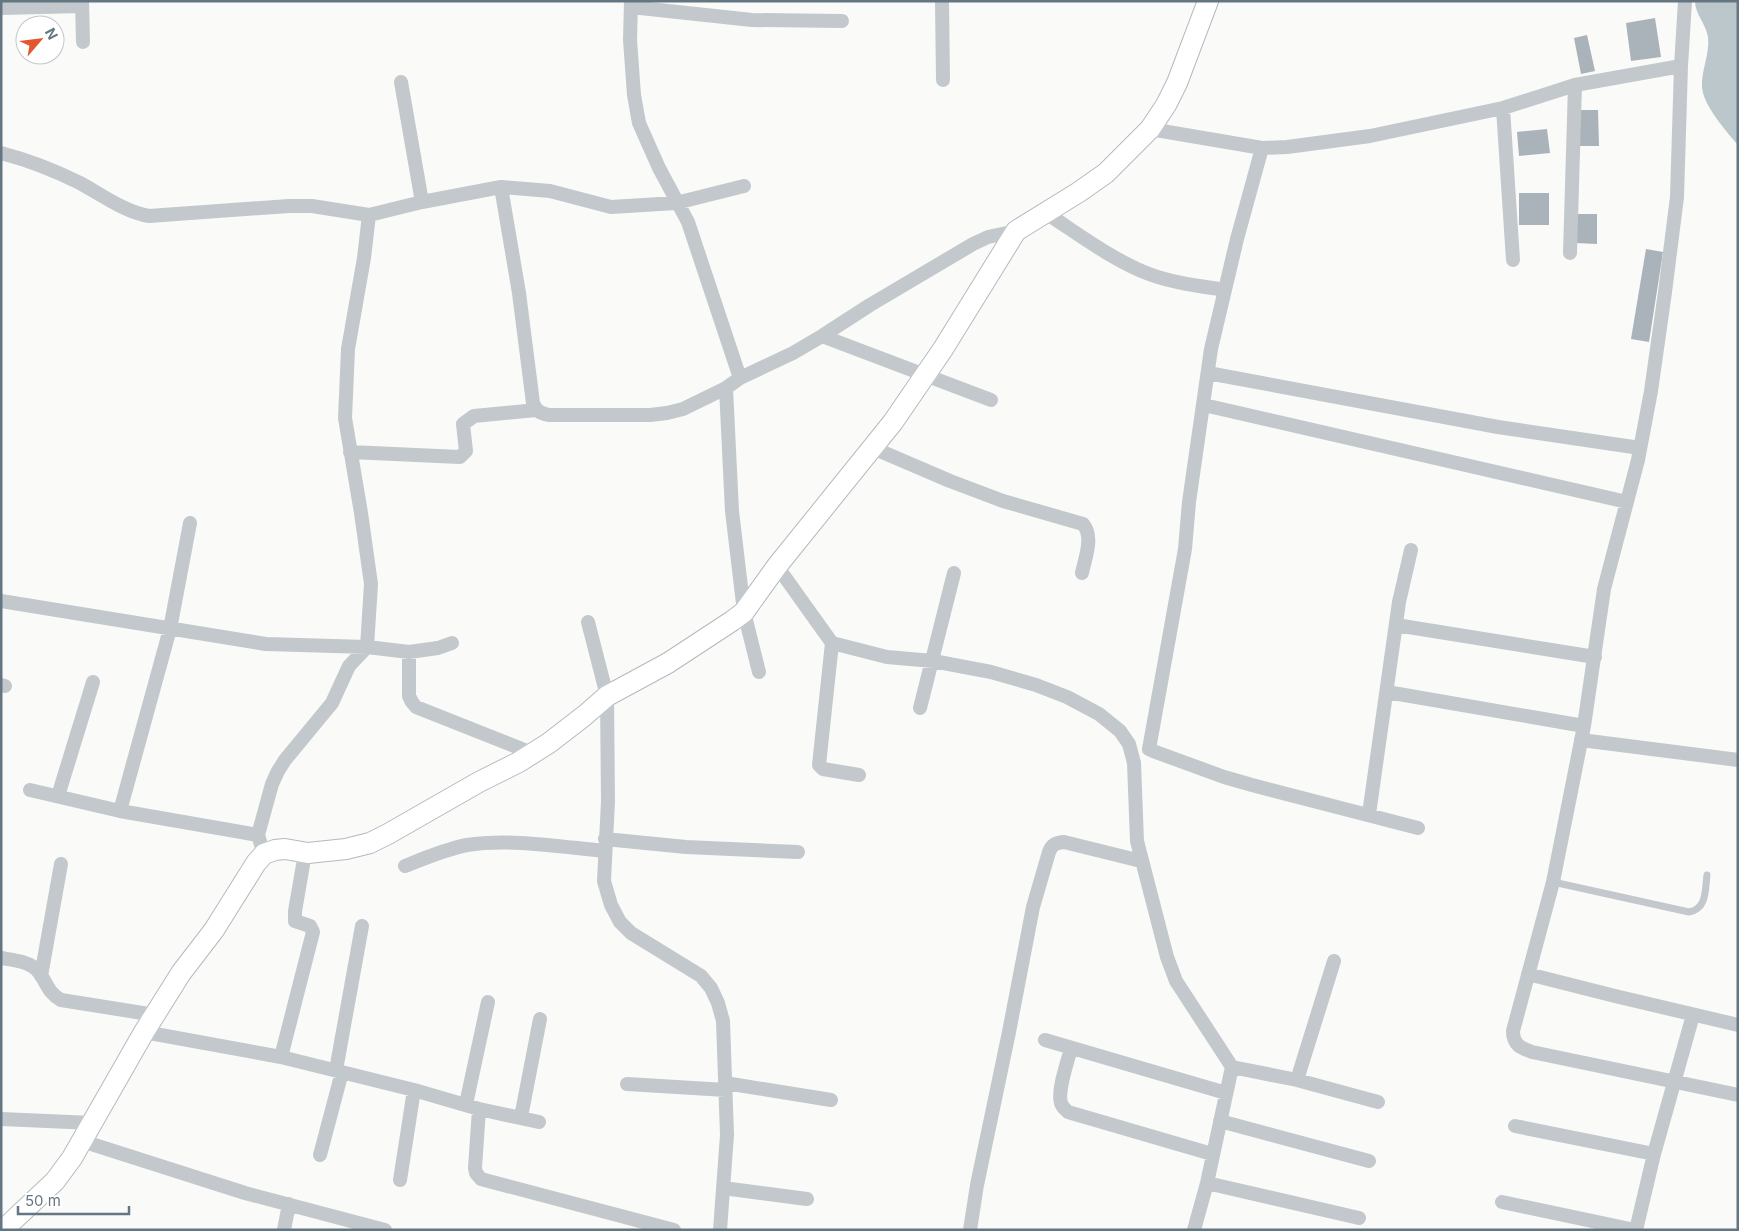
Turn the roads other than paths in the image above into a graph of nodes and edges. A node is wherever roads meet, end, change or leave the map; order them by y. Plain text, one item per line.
1 (942, 1) edge
2 (1208, 1) edge
3 (1685, 1) edge
4 (82, 4) edge
5 (631, 4) edge
6 (1, 8) edge
7 (842, 21) dead end
8 (82, 42) dead end
9 (1681, 66) junction
10 (943, 80) dead end
11 (401, 82) dead end
12 (1575, 85) junction
13 (1503, 108) junction
14 (1150, 129) junction
15 (1262, 148) junction
16 (1, 152) edge
17 (744, 186) dead end
18 (501, 187) junction
19 (422, 202) junction
20 (676, 202) junction
21 (1046, 213) junction
22 (369, 214) junction
23 (1016, 231) junction
24 (1570, 253) dead end
25 (1513, 260) dead end
26 (1225, 290) junction
27 (822, 336) junction
28 (1208, 373) junction
29 (924, 376) junction
30 (740, 378) junction
31 (726, 388) junction
32 (991, 400) dead end
33 (1204, 405) junction
34 (536, 410) junction
35 (873, 448) junction
36 (1640, 448) junction
37 (350, 452) junction
38 (1627, 502) junction
39 (190, 523) dead end
40 (1411, 550) dead end
41 (777, 566) junction
42 (954, 573) dead end
43 (1082, 573) dead end
44 (1, 601) edge
45 (744, 612) junction
46 (588, 622) dead end
47 (1396, 625) junction
48 (170, 629) junction
49 (452, 643) dead end
50 (832, 643) junction
51 (366, 647) junction
52 (409, 652) junction
53 (1595, 657) junction
54 (933, 661) junction
55 (759, 672) dead end
56 (93, 682) dead end
57 (1387, 692) junction
58 (607, 696) junction
59 (920, 708) dead end
60 (1583, 733) junction
61 (1129, 744) junction
62 (1149, 749) junction
63 (532, 753) junction
64 (1738, 760) edge
65 (858, 775) dead end
66 (30, 790) dead end
67 (58, 796) junction
68 (120, 812) junction
69 (1369, 814) junction
70 (1418, 828) dead end
71 (258, 835) junction
72 (605, 845) junction
73 (798, 852) dead end
74 (264, 854) junction
75 (1141, 861) junction
76 (60, 864) dead end
77 (303, 865) dead end
78 (405, 866) dead end
79 (1707, 874) dead end
80 (1553, 882) junction
81 (362, 926) dead end
82 (1, 958) edge
83 (1334, 961) dead end
84 (1528, 974) junction
85 (41, 976) junction
86 (488, 1002) dead end
87 (1693, 1015) junction
88 (540, 1019) dead end
89 (150, 1023) junction
90 (1738, 1025) edge
91 (1045, 1040) dead end
92 (1071, 1048) junction
93 (281, 1058) junction
94 (1232, 1067) junction
95 (339, 1071) junction
96 (1297, 1080) junction
97 (1675, 1081) junction
98 (627, 1084) dead end
99 (725, 1086) junction
100 (414, 1090) junction
101 (1226, 1093) junction
102 (1738, 1095) edge
103 (831, 1100) dead end
104 (1378, 1102) dead end
105 (473, 1106) junction
106 (521, 1117) junction
107 (1, 1119) edge
108 (1220, 1121) junction
109 (539, 1122) dead end
110 (93, 1123) junction
111 (1515, 1126) dead end
112 (82, 1141) junction
113 (1212, 1154) junction
114 (1654, 1154) junction
115 (320, 1156) dead end
116 (1369, 1161) dead end
117 (400, 1180) dead end
118 (1207, 1183) junction
119 (723, 1188) junction
120 (807, 1199) dead end
121 (1502, 1202) dead end
122 (288, 1204) junction
123 (1359, 1218) dead end
124 (358, 1226) edge
125 (644, 1226) edge
126 (3, 1230) edge
127 (284, 1230) edge
128 (385, 1230) edge
129 (674, 1230) edge
130 (720, 1230) edge
131 (970, 1230) edge
132 (1194, 1230) edge
133 (1635, 1230) edge

1 - 10 street
2 - 14 street
3 - 9 street
4 - 6 street
4 - 8 street
5 - 7 street
5 - 20 street
9 - 12 street
9 - 36 street
11 - 19 street
12 - 13 street
12 - 24 street
13 - 15 street
13 - 25 street
14 - 15 street
14 - 21 street
15 - 26 street
16 - 22 street
17 - 20 street
18 - 19 street
18 - 20 street
18 - 34 street
19 - 22 street
20 - 30 street
21 - 23 street
21 - 26 street
22 - 37 street
23 - 27 street
23 - 29 street
26 - 28 street
27 - 29 street
27 - 30 street
28 - 33 street
28 - 36 street
29 - 32 street
29 - 35 street
30 - 31 street
31 - 34 street
31 - 45 street
33 - 38 street
33 - 62 street
34 - 37 street
35 - 41 street
35 - 43 street
36 - 38 street
37 - 51 street
38 - 53 street
39 - 48 street
40 - 47 street
41 - 45 street
41 - 50 street
42 - 54 street
44 - 48 street
45 - 55 street
45 - 58 street
46 - 58 street
47 - 53 street
47 - 57 street
48 - 51 street
48 - 68 street
49 - 52 street
50 - 54 street
50 - 65 street
51 - 52 street
51 - 71 street
52 - 63 street
53 - 60 street
54 - 59 street
54 - 61 street
56 - 67 street
57 - 60 street
57 - 69 street
58 - 63 street
58 - 72 street
60 - 64 street
60 - 80 street
61 - 62 street
61 - 75 street
62 - 69 street
63 - 74 street
66 - 67 street
67 - 68 street
68 - 71 street
69 - 70 street
71 - 74 street
72 - 73 street
72 - 78 street
72 - 99 street
74 - 89 street
75 - 94 street
75 - 131 street
76 - 85 street
77 - 93 street
79 - 80 lane
80 - 84 street
81 - 95 street
82 - 85 street
83 - 96 street
84 - 87 street
84 - 97 street
85 - 89 street
86 - 105 street
87 - 90 street
87 - 97 street
88 - 106 street
89 - 93 street
89 - 110 street
91 - 92 street
92 - 101 street
92 - 113 street
93 - 95 street
94 - 96 street
94 - 101 street
95 - 100 street
95 - 115 street
96 - 104 street
97 - 102 street
97 - 114 street
98 - 99 street
99 - 103 street
99 - 119 street
100 - 105 street
100 - 117 street
101 - 108 street
105 - 106 street
105 - 125 street
106 - 109 street
107 - 110 street
108 - 113 street
108 - 116 street
110 - 112 street
111 - 114 street
112 - 122 street
112 - 126 street
113 - 118 street
114 - 133 street
118 - 123 street
118 - 132 street
119 - 120 street
119 - 130 street
121 - 133 street
122 - 124 street
122 - 127 street
124 - 128 street
125 - 129 street

